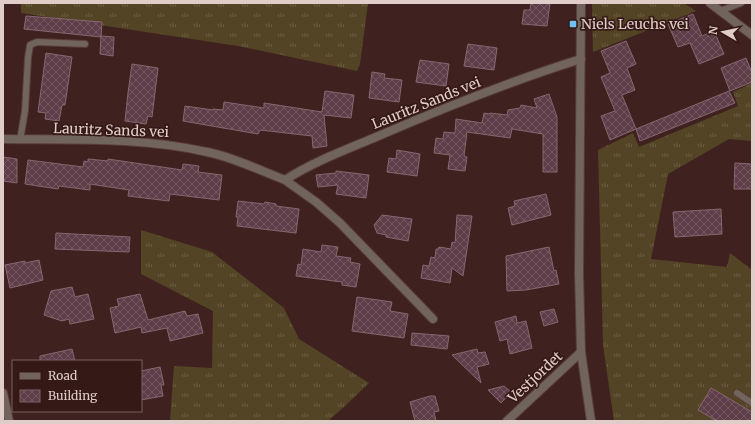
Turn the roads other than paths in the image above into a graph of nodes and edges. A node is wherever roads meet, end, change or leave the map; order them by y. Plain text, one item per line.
1 (580, 3) edge
2 (710, 3) edge
3 (741, 3) edge
4 (720, 11) junction
5 (752, 35) edge
6 (85, 44) dead end
7 (581, 59) junction
8 (3, 139) edge
9 (20, 140) junction
10 (285, 180) junction
11 (433, 319) dead end
12 (581, 352) junction
13 (3, 393) edge
14 (737, 393) dead end
15 (752, 403) edge
16 (8, 421) edge
17 (507, 421) edge
18 (591, 421) edge

1 - 7 street
2 - 4 street
3 - 4 lane
4 - 5 street
6 - 9 lane
7 - 10 street, Lauritz Sands vei
7 - 12 street
8 - 9 street, Lauritz Sands vei
9 - 10 street, Lauritz Sands vei
10 - 11 street, Lauritz Sands vei
12 - 17 street, Vestjordet
12 - 18 street
13 - 16 street
14 - 15 lane

